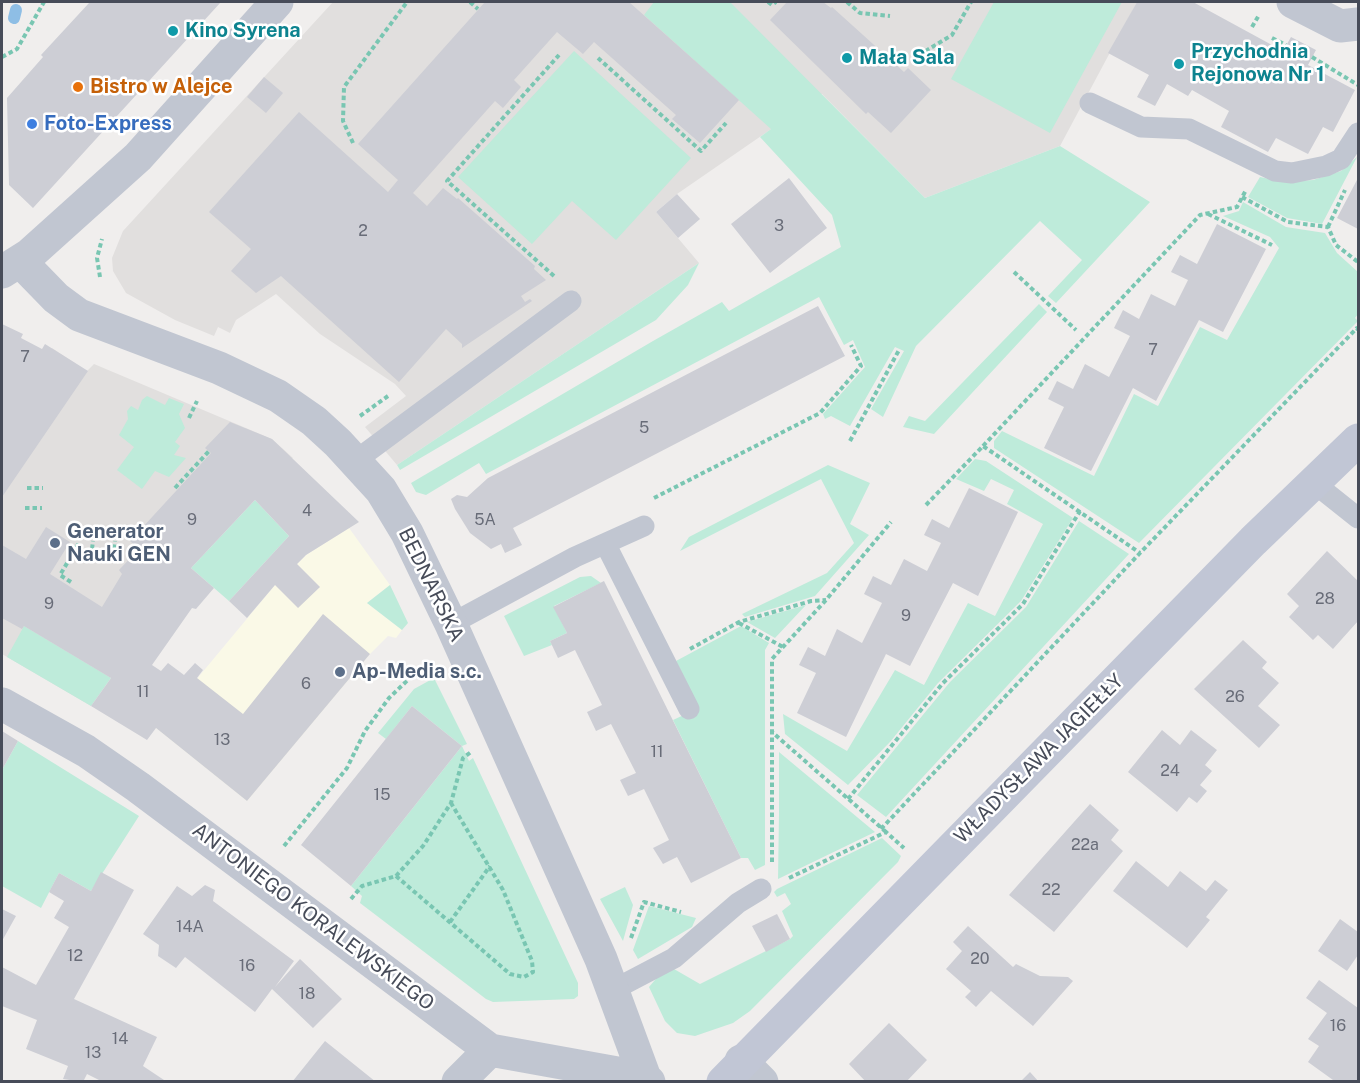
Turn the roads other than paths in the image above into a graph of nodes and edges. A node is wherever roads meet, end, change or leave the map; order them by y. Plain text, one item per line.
1 (277, 2) edge
2 (1293, 2) edge
3 (1359, 24) edge
4 (1090, 104) dead end
5 (1359, 133) edge
6 (11, 267) edge
7 (571, 301) dead end
8 (1359, 440) edge
9 (355, 461) junction
10 (1314, 483) junction
11 (1359, 518) edge
12 (644, 526) dead end
13 (606, 545) junction
14 (451, 624) junction
15 (2, 704) edge
16 (689, 709) dead end
17 (764, 886) road end
18 (613, 990) junction
19 (490, 1050) junction
20 (742, 1075) edge
21 (647, 1080) edge
22 (458, 1082) edge

1 - 6 street
2 - 3 street
4 - 5 lane
6 - 9 street, BEDNARSKA
7 - 9 lane
8 - 10 street, WŁADYSŁAWA JAGIEŁŁY
9 - 14 street, BEDNARSKA
10 - 11 lane
10 - 20 street, WŁADYSŁAWA JAGIEŁŁY
12 - 13 lane
13 - 14 lane
13 - 16 lane
14 - 18 street, BEDNARSKA
15 - 19 street, ANTONIEGO KORALEWSKIEGO
17 - 18 lane
18 - 21 street, BEDNARSKA
19 - 21 street, ANTONIEGO KORALEWSKIEGO
19 - 22 street

